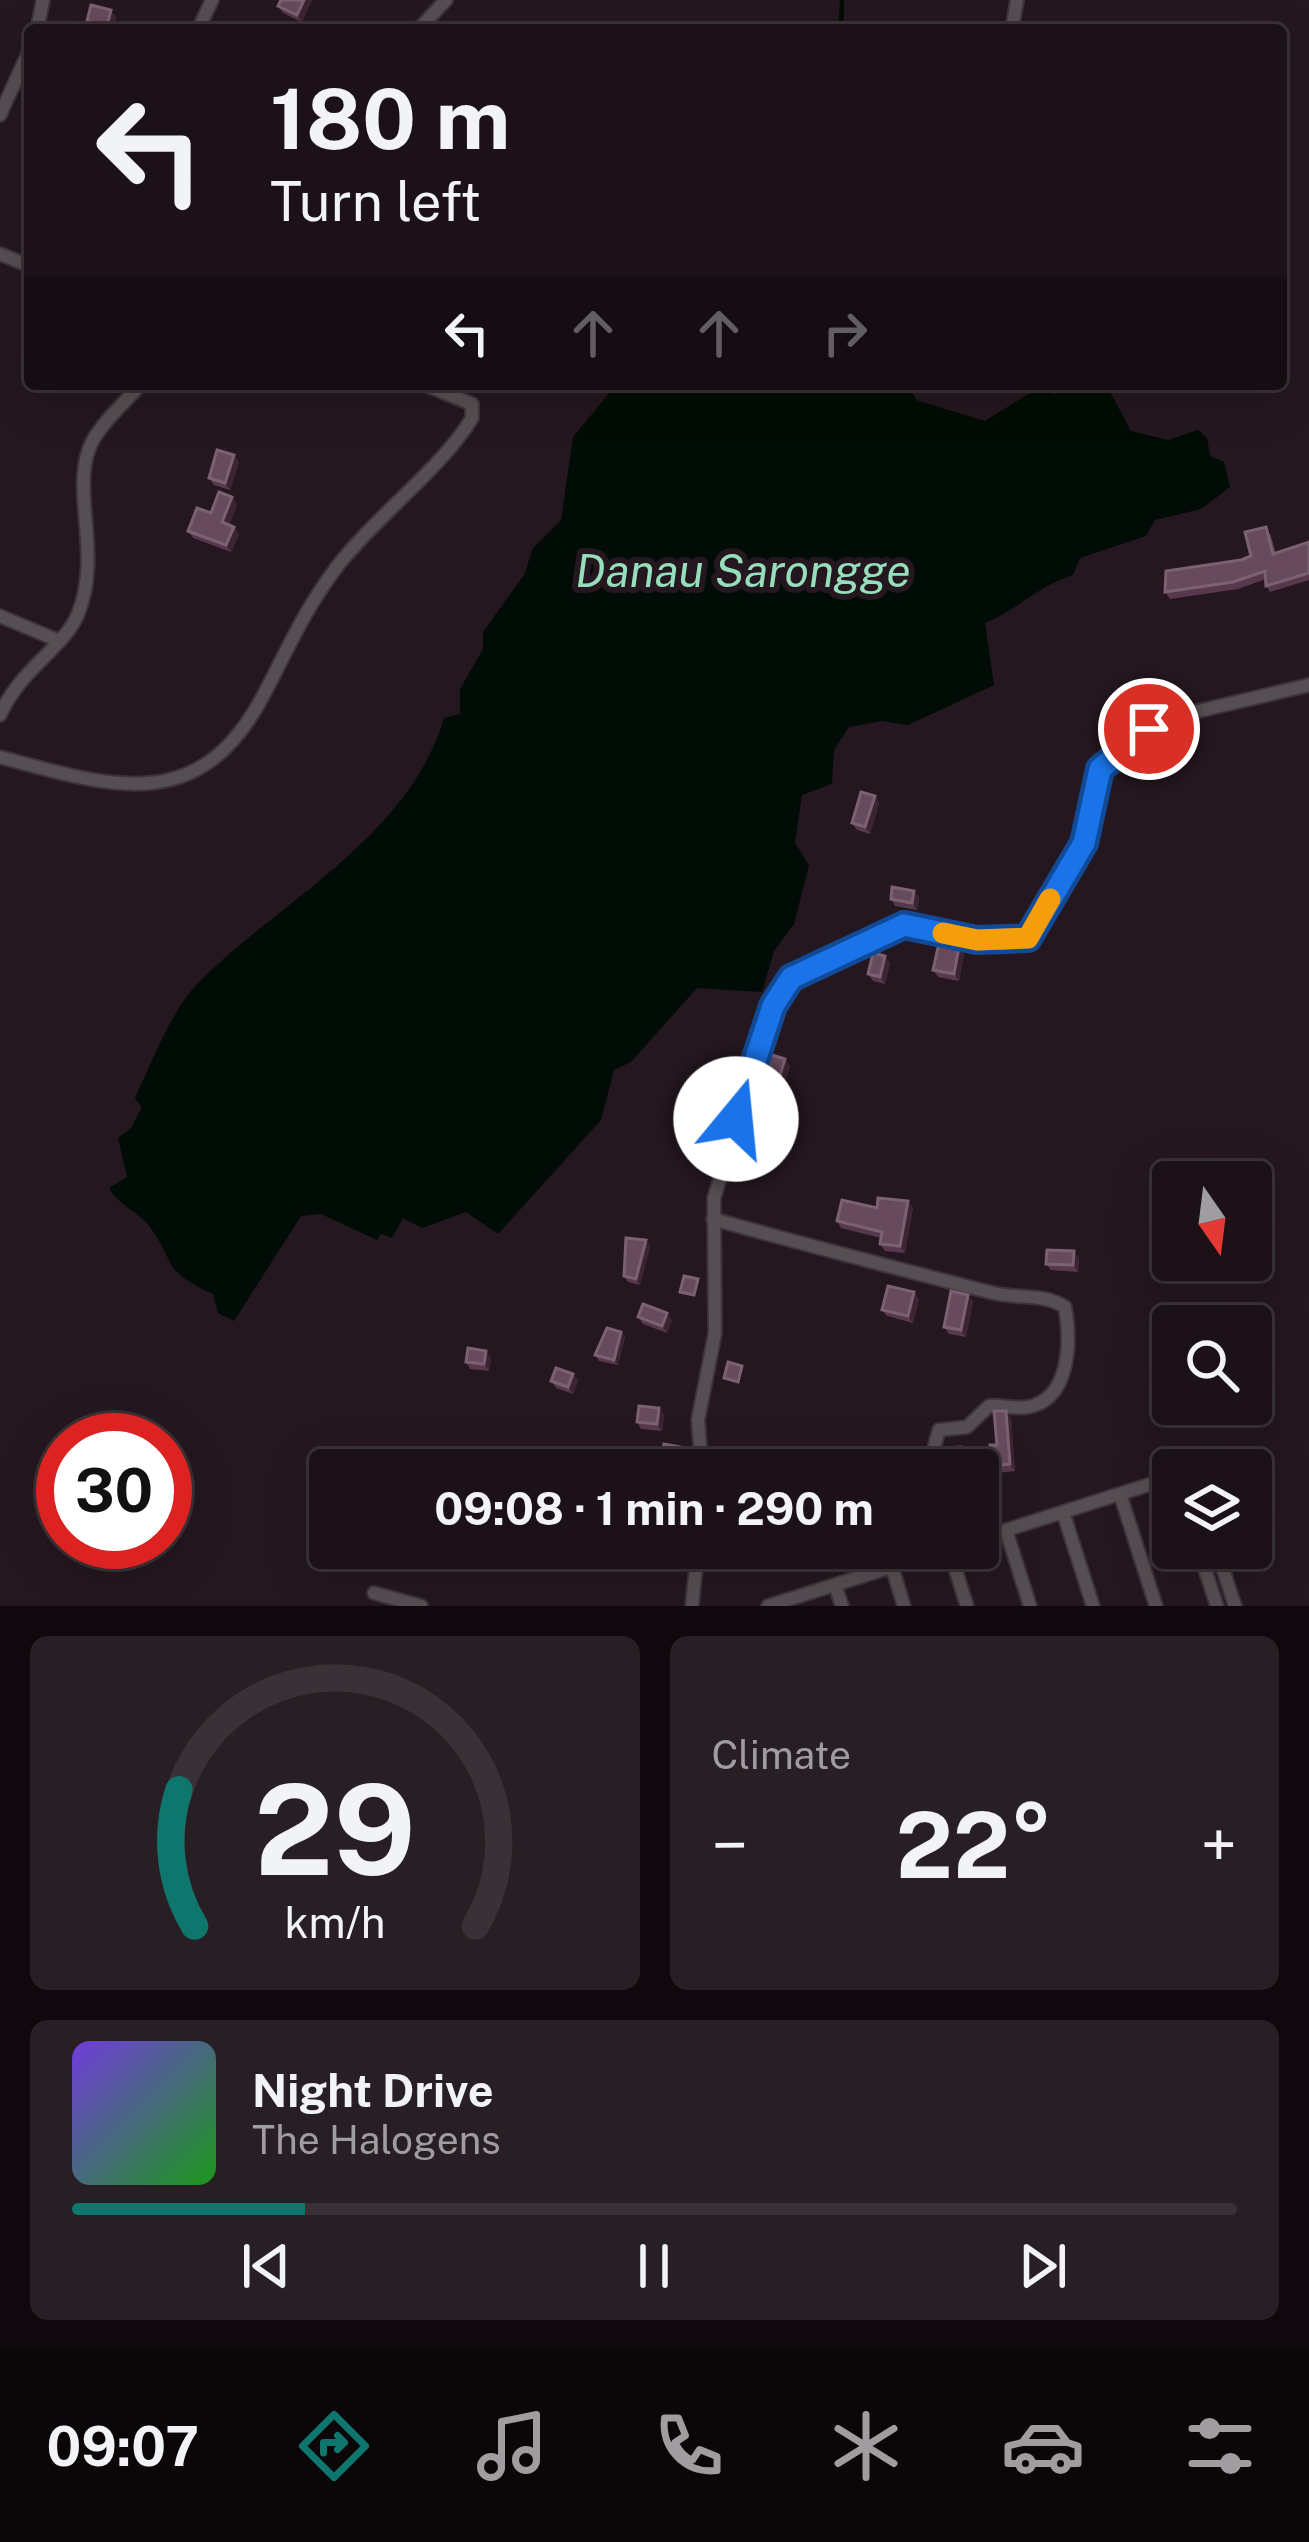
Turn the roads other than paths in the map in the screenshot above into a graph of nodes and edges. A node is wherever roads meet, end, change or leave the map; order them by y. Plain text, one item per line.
1 (446, 0) edge
2 (424, 24) edge
3 (23, 75) edge
4 (0, 115) edge
5 (136, 390) edge
6 (438, 390) edge
7 (0, 616) edge
8 (57, 640) junction
9 (1309, 685) edge
10 (0, 716) edge
11 (0, 757) edge
12 (712, 1219) junction
13 (700, 1449) edge
14 (934, 1449) edge
15 (1152, 1484) edge
16 (1120, 1494) junction
17 (1063, 1512) junction
18 (1006, 1531) junction
19 (999, 1533) edge
20 (696, 1569) edge
21 (886, 1569) edge
22 (893, 1569) edge
23 (957, 1569) edge
24 (1205, 1569) edge
25 (1223, 1569) edge
26 (835, 1585) junction
27 (374, 1593) dead end
28 (775, 1605) edge
29 (421, 1606) edge
30 (692, 1606) edge
31 (842, 1606) edge
32 (904, 1606) edge
33 (968, 1606) edge
34 (1030, 1606) edge
35 (1093, 1606) edge
36 (1156, 1606) edge
37 (1217, 1606) edge
38 (1235, 1606) edge

1 - 2 street
3 - 4 street
5 - 8 street
6 - 11 street
7 - 8 street
8 - 10 street
9 - 12 street
12 - 13 street
12 - 14 street
15 - 16 street
16 - 17 street
16 - 36 street
17 - 18 street
17 - 35 street
18 - 19 street
18 - 34 street
20 - 30 street
21 - 26 street
22 - 32 street
23 - 33 street
24 - 37 street
25 - 38 street
26 - 28 street
26 - 31 street
27 - 29 street

